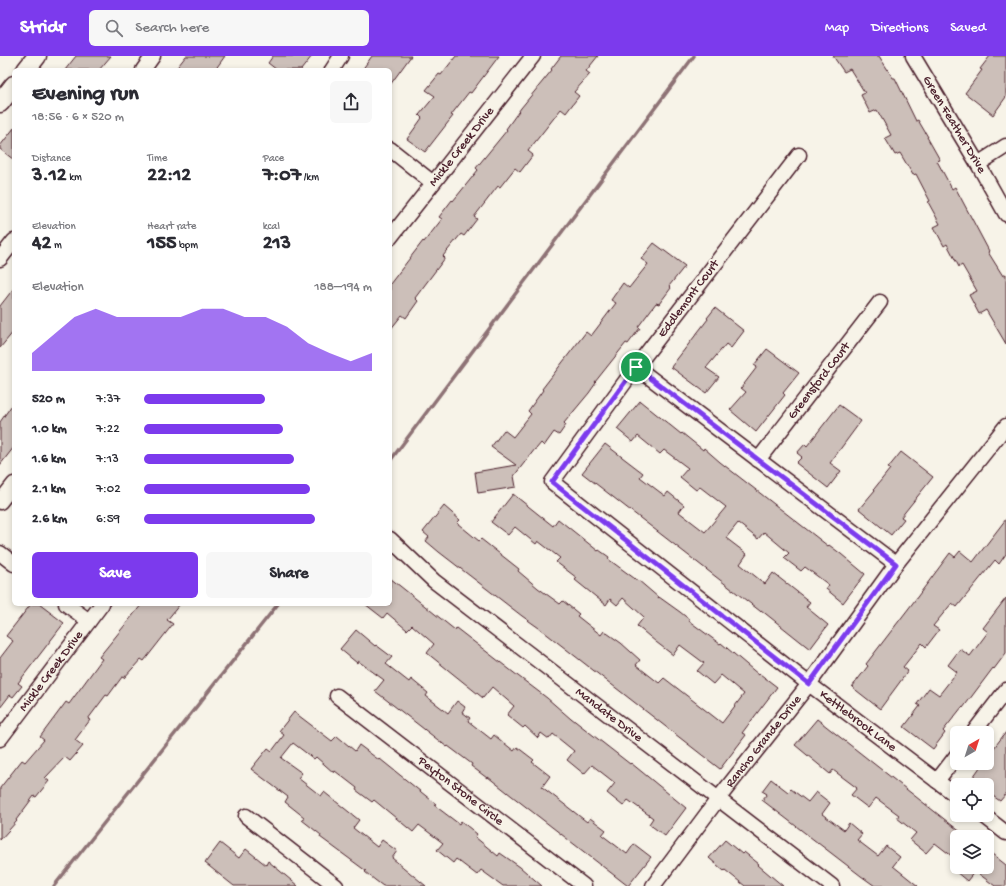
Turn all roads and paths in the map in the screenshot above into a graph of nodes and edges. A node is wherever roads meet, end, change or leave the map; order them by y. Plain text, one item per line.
1 (37, 56) edge
2 (153, 56) edge
3 (341, 56) edge
4 (533, 56) edge
5 (913, 56) edge
6 (28, 68) edge
7 (144, 68) edge
8 (333, 68) edge
9 (12, 88) edge
10 (0, 103) edge
11 (1006, 146) edge
12 (392, 152) edge
13 (799, 155) dead end
14 (978, 164) junction
15 (433, 183) junction
16 (1006, 214) edge
17 (392, 235) edge
18 (12, 244) edge
19 (0, 259) edge
20 (880, 302) dead end
21 (636, 367) junction
22 (1006, 426) edge
23 (758, 460) junction
24 (552, 482) joint
25 (12, 487) edge
26 (0, 502) edge
27 (392, 541) edge
28 (0, 553) edge
29 (12, 562) edge
30 (896, 564) junction
31 (69, 606) edge
32 (100, 606) edge
33 (89, 621) junction
34 (809, 684) junction
35 (1006, 690) edge
36 (337, 696) dead end
37 (978, 726) edge
38 (0, 738) edge
39 (950, 764) edge
40 (937, 780) junction
41 (950, 790) edge
42 (718, 799) junction
43 (246, 816) dead end
44 (992, 822) edge
45 (1006, 833) edge
46 (336, 886) edge
47 (584, 886) edge
48 (653, 886) edge
49 (832, 886) edge

1 - 6 main road
2 - 7 street
3 - 8 street
4 - 15 street, Mickle Creek Drive
5 - 14 street, Green Feather Drive
9 - 10 main road
11 - 14 street
12 - 15 street
13 - 21 street, Eddlemont Court
14 - 16 street, Green Feather Drive
15 - 17 street, Mickle Creek Drive
18 - 19 street
20 - 23 street, Greensford Court
21 - 23 street
21 - 24 street, Eddlemont Court
22 - 30 street, Rancho Grande Drive
23 - 30 street
24 - 34 street, Kettlebrook Lane
25 - 26 street
27 - 42 street, Mandate Drive
28 - 29 street
30 - 34 street, Rancho Grande Drive
31 - 33 street
32 - 33 street, Mickle Creek Drive
33 - 38 street, Mickle Creek Drive
34 - 40 street, Kettlebrook Lane
34 - 42 street, Rancho Grande Drive
35 - 37 street
36 - 47 street, Peyton Stone Circle
39 - 40 street
40 - 41 street, Kettlebrook Lane
42 - 48 street, Rancho Grande Drive
42 - 49 street, Mandate Drive
43 - 46 street
44 - 45 street

